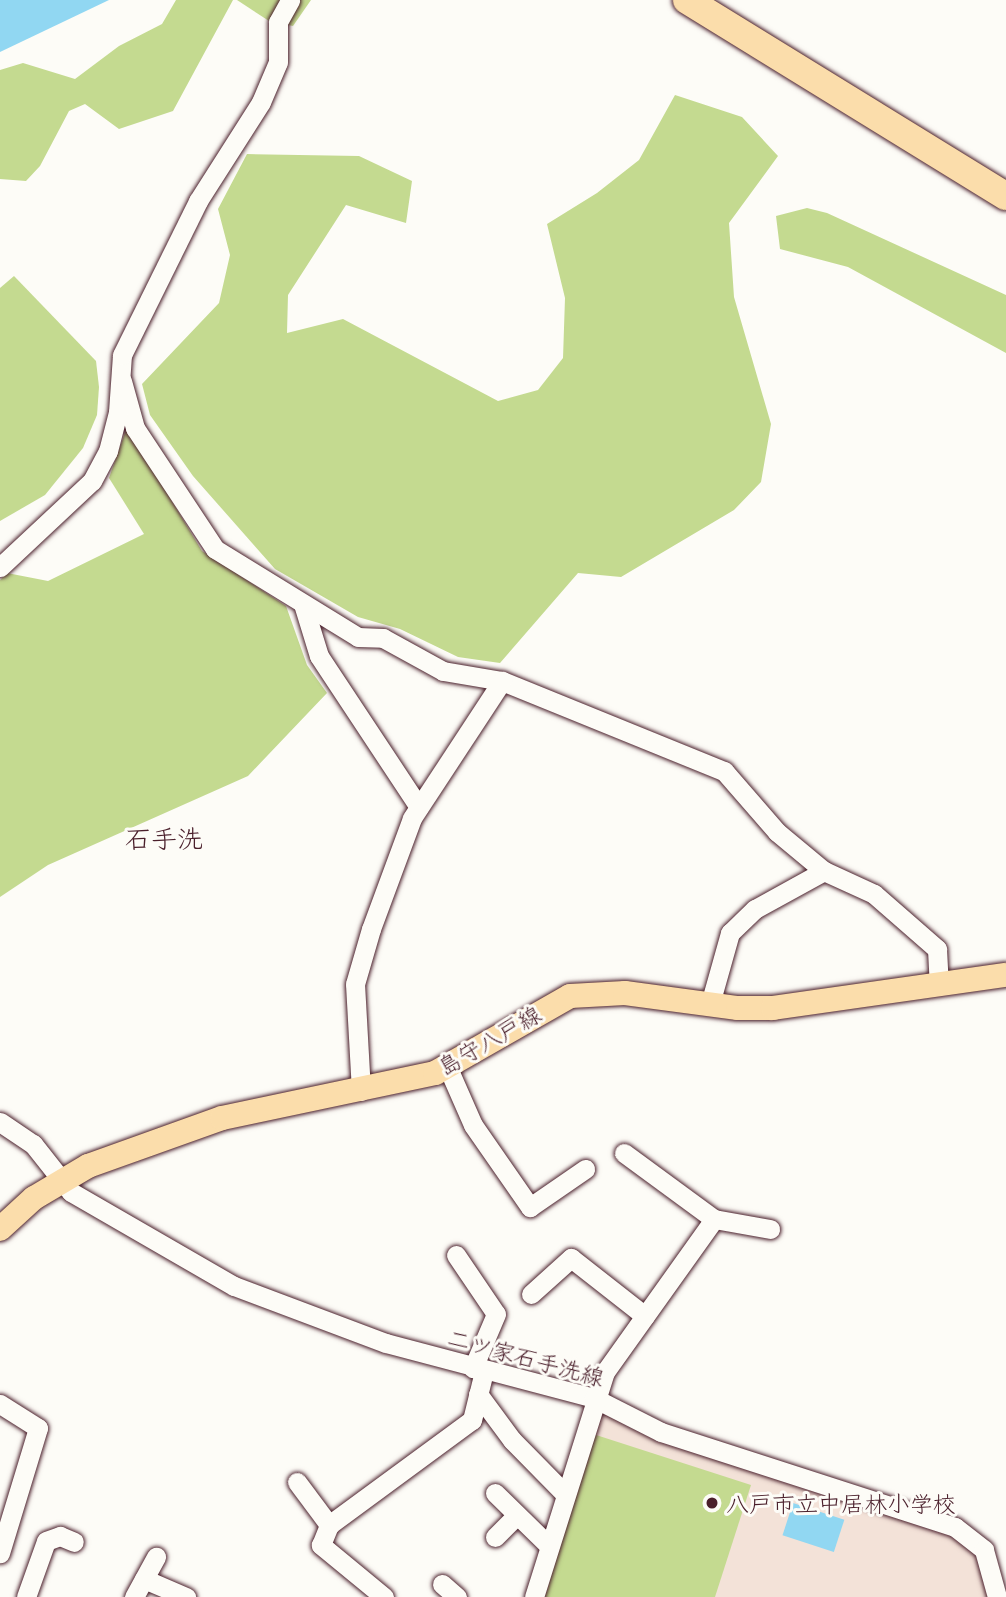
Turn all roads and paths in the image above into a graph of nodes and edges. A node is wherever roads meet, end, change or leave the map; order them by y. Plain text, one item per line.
1 (290, 0) edge
2 (687, 0) edge
3 (1006, 197) edge
4 (121, 382) junction
5 (0, 567) edge
6 (303, 604) junction
7 (502, 681) junction
8 (419, 807) junction
9 (824, 871) junction
10 (1006, 975) edge
11 (939, 985) junction
12 (710, 1004) junction
13 (447, 1068) junction
14 (362, 1091) junction
15 (0, 1122) edge
16 (624, 1153) dead end
17 (585, 1169) dead end
18 (61, 1180) junction
19 (714, 1219) junction
20 (0, 1229) edge
21 (770, 1229) dead end
22 (456, 1255) dead end
23 (531, 1294) dead end
24 (645, 1316) junction
25 (478, 1369) junction
26 (478, 1394) junction
27 (594, 1398) junction
28 (0, 1404) edge
29 (297, 1482) dead end
30 (495, 1493) dead end
31 (564, 1493) junction
32 (517, 1515) junction
33 (329, 1525) junction
34 (495, 1536) dead end
35 (74, 1542) dead end
36 (547, 1544) junction
37 (0, 1553) edge
38 (156, 1558) dead end
39 (144, 1579) junction
40 (442, 1584) dead end
41 (26, 1597) edge
42 (134, 1597) edge
43 (186, 1597) edge
44 (384, 1597) edge
45 (457, 1597) edge
46 (534, 1597) edge
47 (997, 1597) edge

1 - 4 street
2 - 3 highway
4 - 5 street
4 - 6 street
6 - 7 street
6 - 8 street
7 - 8 street
7 - 9 street
8 - 14 street
9 - 11 street
9 - 12 street
10 - 11 main road, 島守八戸線
11 - 12 main road, 島守八戸線
12 - 13 main road, 島守八戸線
13 - 14 main road, 島守八戸線
13 - 17 street
14 - 18 main road, 島守八戸線
15 - 18 street, 二ツ家石手洗線
16 - 19 street
18 - 20 main road, 島守八戸線
18 - 25 street, 二ツ家石手洗線
19 - 21 street
19 - 24 street
22 - 25 street
23 - 24 street
24 - 27 street
25 - 26 street
25 - 27 street, 二ツ家石手洗線
26 - 31 street
26 - 33 street
27 - 31 street
27 - 47 street, 二ツ家石手洗線
28 - 37 street
29 - 33 street
30 - 32 street
31 - 36 street
32 - 34 street
32 - 36 street
33 - 44 street
35 - 41 street
36 - 46 street
38 - 39 street
39 - 42 street
39 - 43 street
40 - 45 street

